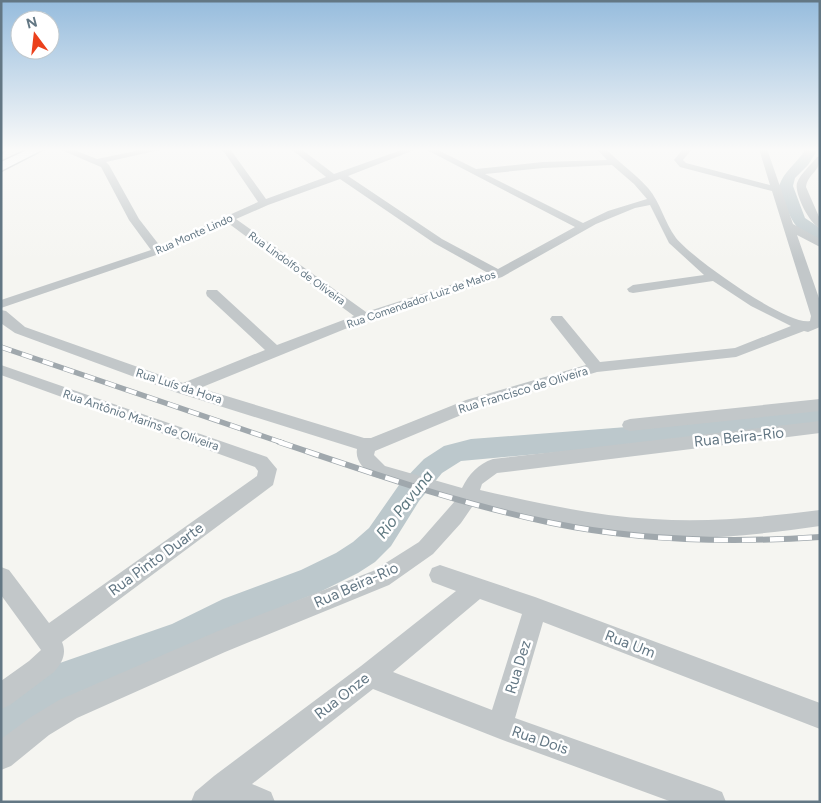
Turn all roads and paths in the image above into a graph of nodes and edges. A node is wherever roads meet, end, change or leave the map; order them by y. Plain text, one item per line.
1 (117, 186) edge
2 (252, 186) edge
3 (309, 186) edge
4 (353, 186) edge
5 (504, 186) edge
6 (641, 186) edge
7 (770, 186) edge
8 (801, 186) edge
9 (776, 188) joint
10 (653, 201) junction
11 (264, 203) junction
12 (229, 219) junction
13 (787, 225) junction
14 (820, 225) edge
15 (583, 227) junction
16 (820, 244) edge
17 (794, 247) junction
18 (820, 249) edge
19 (158, 251) junction
20 (498, 274) junction
21 (715, 277) junction
22 (632, 289) dead end
23 (212, 293) dead end
24 (1, 304) edge
25 (1, 314) edge
26 (364, 318) junction
27 (557, 319) dead end
28 (802, 326) junction
29 (820, 332) edge
30 (274, 351) junction
31 (596, 368) junction
32 (1, 370) edge
33 (184, 389) junction
34 (820, 405) edge
35 (630, 425) dead end
36 (820, 428) edge
37 (366, 445) junction
38 (266, 480) joint
39 (468, 496) junction
40 (820, 518) edge
41 (440, 575) dead end
42 (1, 576) edge
43 (478, 588) junction
44 (535, 608) junction
45 (50, 646) junction
46 (370, 674) junction
47 (1, 696) edge
48 (820, 716) edge
49 (500, 726) junction
50 (1, 756) edge
51 (215, 794) edge
52 (261, 802) edge
53 (712, 802) edge

1 - 19 street
2 - 11 street
3 - 11 street, Rua Monte Lindo
4 - 20 street
5 - 15 street
6 - 10 street
7 - 9 street
8 - 14 street
9 - 13 street
10 - 15 street, Rua Comendador Luiz de Matos
10 - 21 street
11 - 12 street, Rua Monte Lindo
12 - 19 street, Rua Monte Lindo
12 - 26 street, Rua Lindolfo de Oliveira
13 - 16 street
13 - 17 street
15 - 20 street, Rua Comendador Luiz de Matos
17 - 18 street
17 - 28 street, Rua Francisco de Oliveira
19 - 24 street, Rua Monte Lindo
20 - 26 street, Rua Comendador Luiz de Matos
21 - 22 street
21 - 28 street
23 - 30 street
25 - 33 street, Rua Luís da Hora
26 - 30 street, Rua Comendador Luiz de Matos
27 - 31 street
28 - 29 street
28 - 31 street, Rua Francisco de Oliveira
30 - 33 street, Rua Comendador Luiz de Matos
31 - 37 street, Rua Francisco de Oliveira
32 - 38 street, Rua Antônio Marins de Oliveira
33 - 37 street, Rua Luís da Hora
34 - 35 street
36 - 39 street, Rua Beira-Rio
37 - 39 street
38 - 45 street, Rua Pinto Duarte
39 - 40 street
39 - 50 street, Rua Beira-Rio
41 - 43 street, Rua Um
42 - 45 street
43 - 44 street, Rua Um
43 - 46 street, Rua Onze
44 - 48 street, Rua Um
44 - 49 street, Rua Dez
45 - 47 street, Rua Pinto Duarte
46 - 49 street, Rua Dois
46 - 51 street, Rua Onze
49 - 53 street, Rua Dois
51 - 52 street

